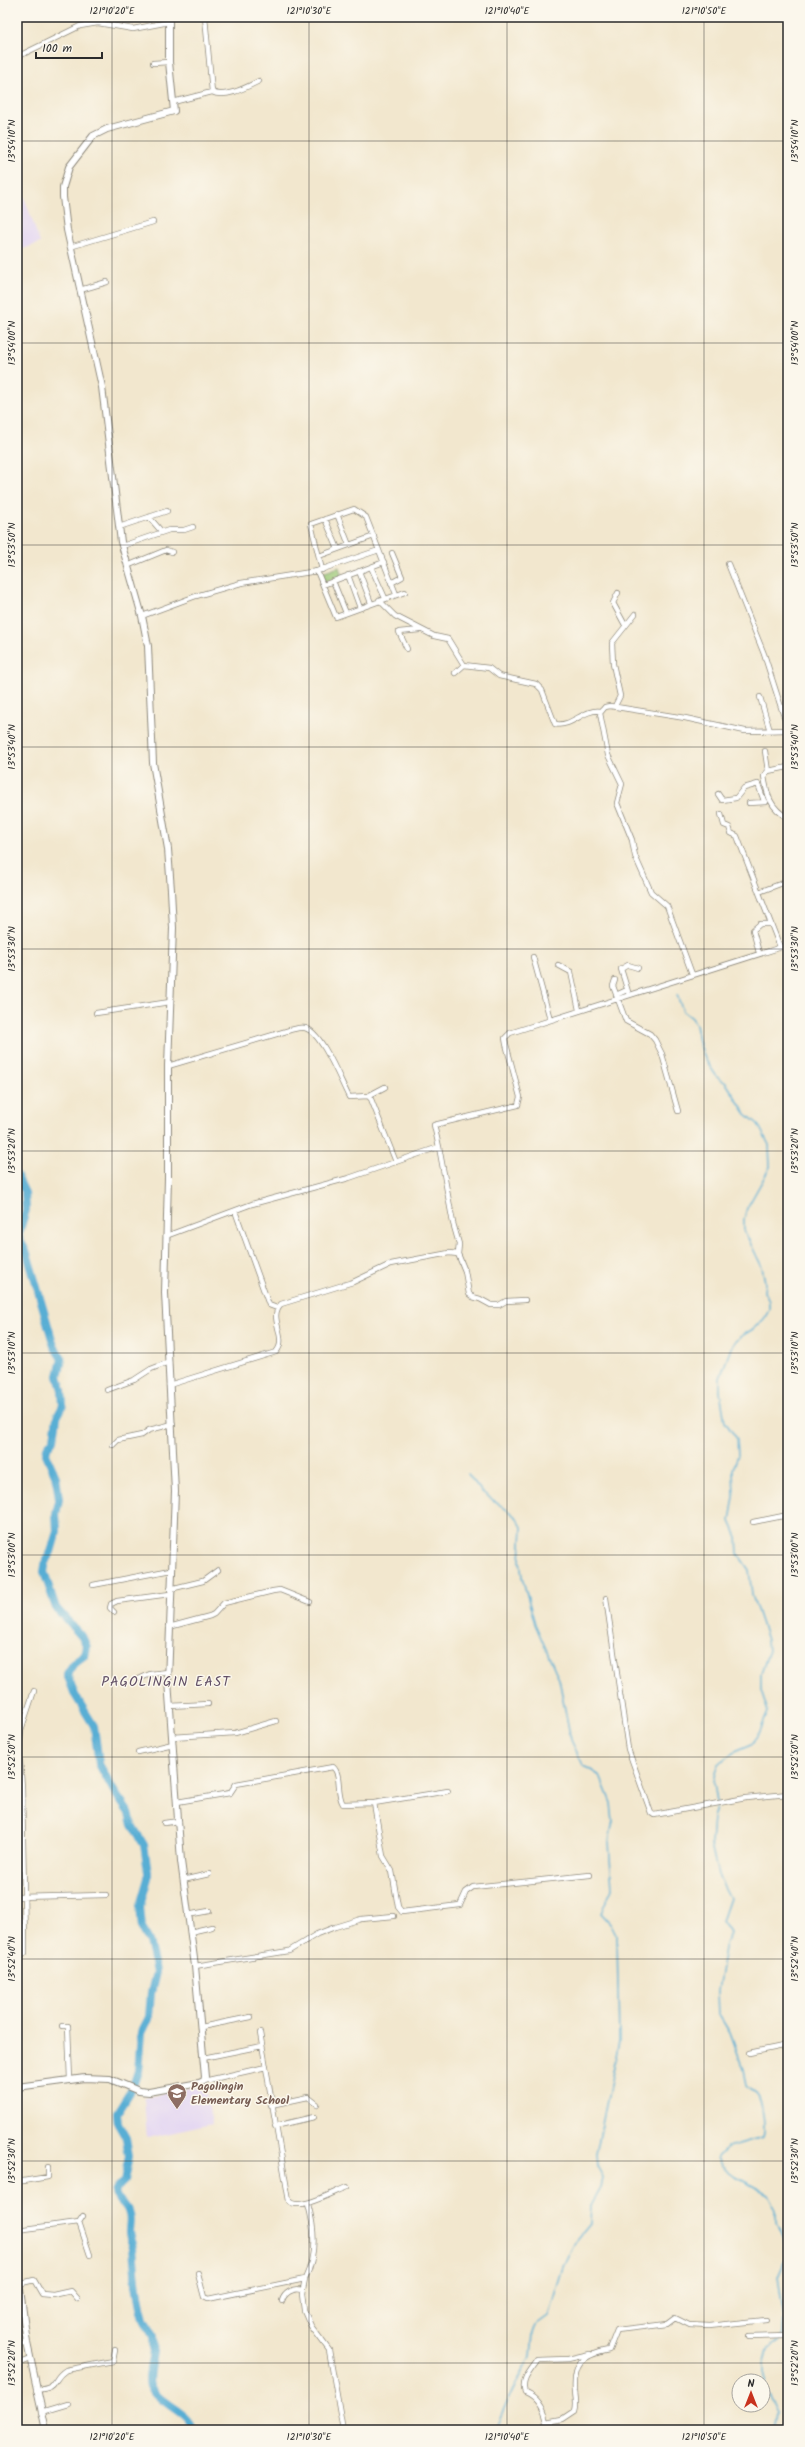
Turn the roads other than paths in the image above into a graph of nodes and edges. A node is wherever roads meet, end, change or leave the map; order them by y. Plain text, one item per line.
1 (206, 17) edge
2 (169, 19) edge
3 (17, 58) edge
4 (169, 62) junction
5 (153, 64) dead end
6 (259, 81) dead end
7 (212, 92) junction
8 (173, 102) junction
9 (153, 222) dead end
10 (70, 247) junction
11 (107, 282) dead end
12 (80, 290) junction
13 (167, 511) dead end
14 (337, 514) junction
15 (149, 517) junction
16 (326, 518) junction
17 (119, 527) junction
18 (193, 527) dead end
19 (162, 532) junction
20 (374, 536) junction
21 (349, 545) junction
22 (122, 546) junction
23 (338, 549) junction
24 (379, 550) junction
25 (172, 552) dead end
26 (392, 553) dead end
27 (319, 556) junction
28 (384, 562) junction
29 (728, 564) dead end
30 (128, 566) junction
31 (371, 566) junction
32 (322, 570) junction
33 (317, 571) junction
34 (359, 571) junction
35 (348, 575) junction
36 (333, 581) junction
37 (392, 582) junction
38 (323, 585) junction
39 (405, 592) dead end
40 (618, 593) dead end
41 (396, 594) junction
42 (385, 598) junction
43 (378, 600) junction
44 (371, 603) junction
45 (360, 608) junction
46 (346, 613) junction
47 (635, 614) dead end
48 (142, 616) junction
49 (625, 625) junction
50 (420, 630) junction
51 (407, 649) dead end
52 (464, 665) junction
53 (455, 673) dead end
54 (760, 697) dead end
55 (615, 706) junction
56 (601, 711) junction
57 (788, 730) edge
58 (770, 731) junction
59 (765, 751) dead end
60 (788, 767) edge
61 (768, 771) junction
62 (718, 794) dead end
63 (764, 801) junction
64 (770, 802) junction
65 (749, 803) dead end
66 (721, 814) dead end
67 (788, 818) edge
68 (788, 881) edge
69 (759, 892) junction
70 (771, 924) junction
71 (788, 945) edge
72 (780, 947) junction
73 (759, 954) junction
74 (533, 957) dead end
75 (558, 965) dead end
76 (638, 968) dead end
77 (692, 974) junction
78 (615, 980) dead end
79 (628, 992) junction
80 (617, 997) junction
81 (170, 1002) junction
82 (579, 1010) junction
83 (96, 1013) dead end
84 (550, 1019) junction
85 (168, 1066) junction
86 (385, 1087) dead end
87 (368, 1096) junction
88 (678, 1111) dead end
89 (439, 1147) junction
90 (396, 1162) junction
91 (235, 1211) junction
92 (166, 1236) junction
93 (458, 1254) junction
94 (525, 1300) dead end
95 (277, 1308) junction
96 (169, 1362) junction
97 (169, 1385) junction
98 (107, 1390) dead end
99 (173, 1424) junction
100 (113, 1445) dead end
101 (788, 1515) edge
102 (753, 1522) dead end
103 (171, 1570) junction
104 (218, 1570) dead end
105 (93, 1586) dead end
106 (170, 1592) junction
107 (606, 1598) dead end
108 (310, 1602) dead end
109 (114, 1612) dead end
110 (169, 1627) junction
111 (168, 1672) junction
112 (139, 1679) dead end
113 (34, 1691) dead end
114 (208, 1704) dead end
115 (170, 1706) junction
116 (276, 1721) dead end
117 (172, 1737) junction
118 (173, 1744) junction
119 (17, 1750) edge
120 (138, 1752) dead end
121 (17, 1756) edge
122 (448, 1791) dead end
123 (788, 1794) edge
124 (177, 1802) junction
125 (374, 1803) junction
126 (179, 1821) junction
127 (164, 1822) dead end
128 (19, 1826) edge
129 (209, 1874) dead end
130 (590, 1875) dead end
131 (183, 1880) junction
132 (106, 1895) dead end
133 (17, 1897) edge
134 (24, 1897) junction
135 (209, 1911) dead end
136 (187, 1915) junction
137 (394, 1916) dead end
138 (212, 1927) dead end
139 (190, 1932) junction
140 (17, 1960) edge
141 (195, 1966) junction
142 (251, 2017) dead end
143 (62, 2026) dead end
144 (201, 2027) junction
145 (260, 2033) dead end
146 (262, 2046) junction
147 (788, 2046) edge
148 (749, 2053) dead end
149 (203, 2058) junction
150 (266, 2067) junction
151 (70, 2080) junction
152 (204, 2081) junction
153 (17, 2087) edge
154 (318, 2104) dead end
155 (271, 2105) junction
156 (314, 2118) dead end
157 (275, 2126) junction
158 (48, 2167) dead end
159 (17, 2182) edge
160 (347, 2187) dead end
161 (308, 2204) junction
162 (83, 2216) dead end
163 (79, 2222) junction
164 (17, 2230) edge
165 (90, 2255) dead end
166 (17, 2266) edge
167 (198, 2274) dead end
168 (305, 2279) junction
169 (18, 2288) edge
170 (302, 2290) junction
171 (78, 2300) dead end
172 (282, 2300) dead end
173 (19, 2306) edge
174 (766, 2320) dead end
175 (786, 2336) edge
176 (749, 2337) dead end
177 (26, 2343) junction
178 (17, 2346) edge
179 (115, 2350) dead end
180 (597, 2352) junction
181 (30, 2359) junction
182 (17, 2364) edge
183 (36, 2390) junction
184 (68, 2404) dead end
185 (41, 2412) junction
186 (547, 2422) junction
187 (46, 2430) edge
188 (343, 2430) edge
189 (547, 2430) edge

1 - 7 street
2 - 3 street
2 - 4 street
4 - 5 street
4 - 8 street
6 - 7 street
7 - 8 street
8 - 10 street
9 - 10 street
10 - 12 street
11 - 12 street
12 - 17 street
13 - 15 street
14 - 16 street
14 - 20 street
14 - 21 street
15 - 17 street
15 - 19 street
16 - 23 street
16 - 27 street
17 - 22 street
18 - 19 street
19 - 22 street
20 - 21 street
20 - 24 street
21 - 23 street
22 - 30 street
23 - 27 street
24 - 28 street
24 - 32 street
25 - 30 street
26 - 37 street
27 - 32 street
28 - 31 street
28 - 37 street
29 - 57 street
30 - 48 street
31 - 34 street
31 - 42 street
32 - 33 street
33 - 38 street
33 - 48 street
34 - 35 street
34 - 44 street
35 - 36 street
35 - 45 street
36 - 38 street
36 - 46 street
37 - 41 street
38 - 46 street
39 - 41 street
40 - 49 street
41 - 42 street
42 - 43 street
43 - 44 street
43 - 50 street
44 - 45 street
45 - 46 street
47 - 49 street
48 - 81 street
49 - 55 street
50 - 51 street
50 - 52 street
52 - 53 street
52 - 56 street
54 - 58 street
55 - 56 street
55 - 58 street
56 - 77 street
57 - 58 street
59 - 61 street
60 - 61 street
61 - 64 street
62 - 63 street
63 - 64 street
63 - 65 street
64 - 67 street
66 - 69 street
68 - 69 street
69 - 70 street
70 - 72 street
70 - 73 street
71 - 72 street
72 - 73 street
73 - 77 street
74 - 84 street
75 - 82 street
76 - 79 street
77 - 79 street
78 - 80 street
79 - 80 street
80 - 82 street
80 - 88 street
81 - 83 street
81 - 85 street
82 - 84 street
84 - 89 street
85 - 87 street
85 - 92 street
86 - 87 street
87 - 90 street
89 - 90 street
89 - 93 street
90 - 91 street
91 - 92 street
91 - 95 street
92 - 96 street
93 - 94 street
93 - 95 street
95 - 97 street
96 - 97 street
96 - 98 street
97 - 99 street
99 - 100 street
99 - 103 street
101 - 102 street
103 - 105 street
103 - 106 street
104 - 106 street
106 - 109 street
106 - 110 street
107 - 123 street
108 - 110 street
110 - 111 street
111 - 112 street
111 - 115 street
113 - 119 street
114 - 115 street
115 - 117 street
116 - 117 street
117 - 118 street
118 - 120 street
118 - 124 street
121 - 128 street
122 - 125 street
124 - 125 street
124 - 126 street
125 - 130 street
126 - 127 street
126 - 131 street
128 - 134 street
129 - 131 street
131 - 136 street
132 - 134 street
133 - 134 street
134 - 140 street
135 - 136 street
136 - 139 street
137 - 141 street
138 - 139 street
139 - 141 street
141 - 144 street
142 - 144 street
143 - 151 street
144 - 149 street
145 - 146 street
146 - 149 street
146 - 150 street
147 - 148 street
149 - 152 street
150 - 152 street
150 - 155 street
151 - 152 street
151 - 153 street
154 - 155 street
155 - 157 street
156 - 157 street
157 - 161 street
158 - 159 street
160 - 161 street
161 - 168 street
162 - 163 street
163 - 164 street
163 - 165 street
166 - 169 street
167 - 168 street
168 - 170 street
169 - 171 street
169 - 173 street
170 - 172 street
170 - 188 street
173 - 177 street
174 - 180 street
175 - 176 street
177 - 178 street
177 - 181 street
179 - 183 street
180 - 186 street
180 - 186 street
181 - 182 street
181 - 183 street
183 - 185 street
184 - 185 street
185 - 187 street
186 - 189 street

